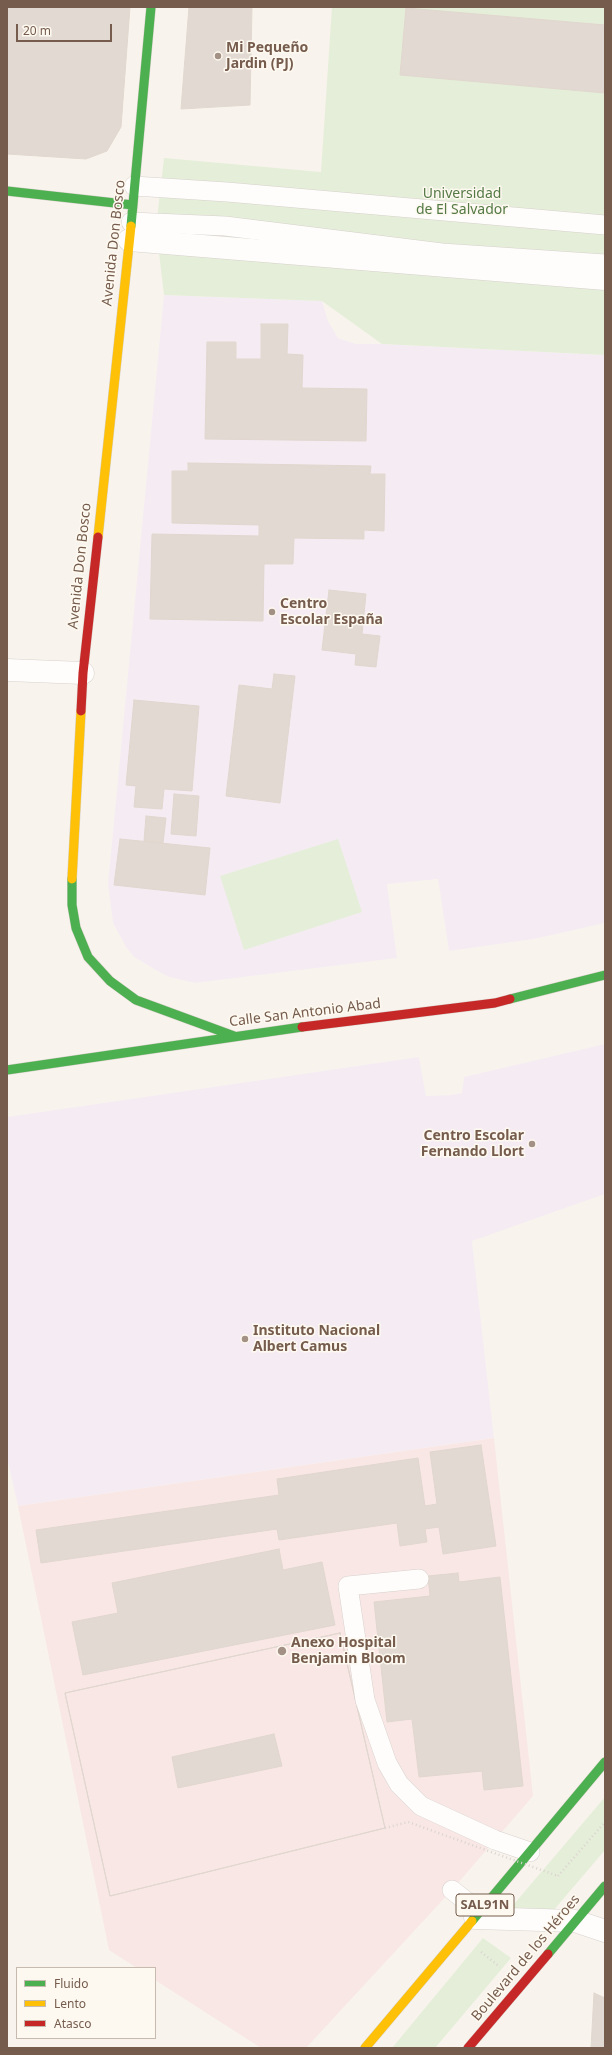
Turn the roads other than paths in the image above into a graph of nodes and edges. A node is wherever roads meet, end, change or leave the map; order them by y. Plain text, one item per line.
1 (151, 7) edge
2 (134, 186) junction
3 (7, 192) edge
4 (131, 222) junction
5 (605, 225) edge
6 (605, 264) edge
7 (605, 279) edge
8 (7, 670) edge
9 (83, 673) junction
10 (605, 975) edge
11 (234, 1036) junction
12 (7, 1070) edge
13 (419, 1579) dead end
14 (605, 1762) edge
15 (530, 1852) junction
16 (605, 1886) edge
17 (452, 1890) dead end
18 (478, 1915) junction
19 (575, 1921) junction
20 (605, 1931) edge
21 (365, 2048) edge
22 (468, 2048) edge

1 - 2 main road, Avenida Don Bosco
2 - 4 main road, Avenida Don Bosco
2 - 5 lane
3 - 4 main road
4 - 6 lane
4 - 7 street
4 - 9 main road, Avenida Don Bosco
8 - 9 street
9 - 11 main road, Avenida Don Bosco
10 - 11 main road, Calle San Antonio Abad
11 - 12 main road, Calle San Antonio Abad
13 - 15 lane
14 - 15 main road, SAL91N
15 - 18 main road, SAL91N
16 - 19 main road, Boulevard de los Héroes
17 - 18 lane
18 - 19 street
18 - 21 main road, SAL91N
19 - 20 street
19 - 22 main road, Boulevard de los Héroes

